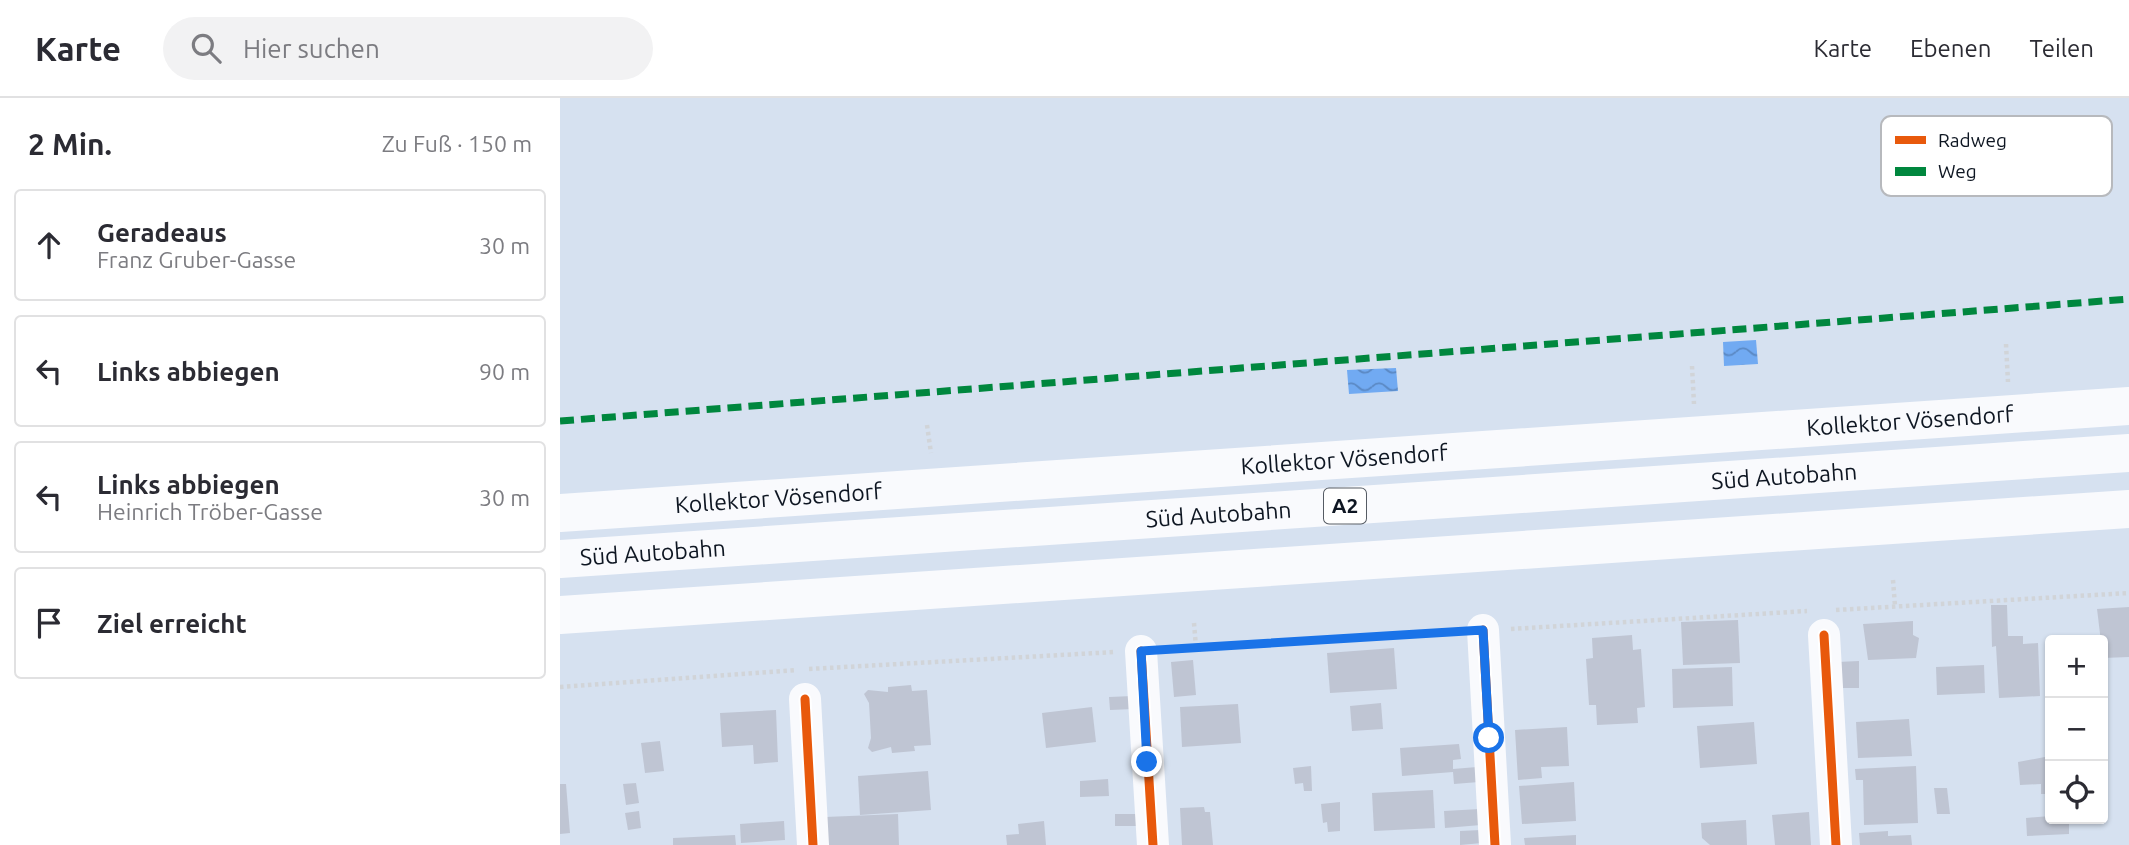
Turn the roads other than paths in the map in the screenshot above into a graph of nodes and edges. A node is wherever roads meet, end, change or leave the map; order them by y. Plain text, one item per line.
1 (2129, 406) edge
2 (2129, 453) edge
3 (2129, 509) edge
4 (560, 513) edge
5 (560, 559) edge
6 (560, 615) edge
7 (1822, 619) road end
8 (1483, 630) road end
9 (1141, 651) road end
10 (805, 699) dead end
11 (813, 845) edge
12 (1153, 845) edge
13 (1495, 845) edge
14 (1836, 845) edge

1 - 4 highway, Kollektor Vösendorf
2 - 5 highway, Süd Autobahn / A2
3 - 6 highway
7 - 14 street
8 - 13 street
9 - 12 street
10 - 11 street

